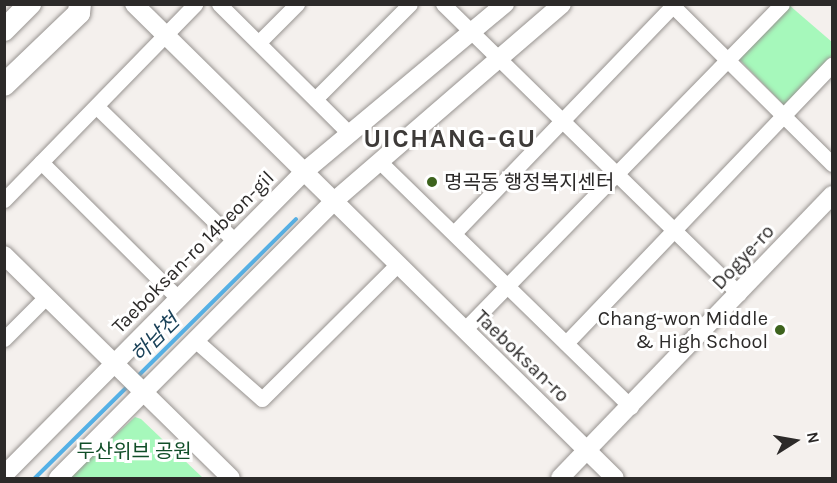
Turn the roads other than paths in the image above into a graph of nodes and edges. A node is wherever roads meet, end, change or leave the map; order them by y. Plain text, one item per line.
1 (30, 4) edge
2 (80, 4) edge
3 (134, 4) edge
4 (195, 4) edge
5 (219, 4) edge
6 (297, 4) edge
7 (410, 4) edge
8 (443, 4) edge
9 (505, 4) edge
10 (562, 4) edge
11 (782, 4) edge
12 (672, 5) edge
13 (4, 30) edge
14 (472, 33) junction
15 (167, 36) junction
16 (260, 42) junction
17 (499, 59) junction
18 (728, 60) junction
19 (832, 65) edge
20 (4, 84) edge
21 (315, 99) junction
22 (97, 107) junction
23 (783, 116) junction
24 (563, 120) junction
25 (349, 134) junction
26 (380, 161) junction
27 (41, 162) junction
28 (832, 164) edge
29 (307, 173) junction
30 (617, 173) junction
31 (832, 195) edge
32 (332, 199) junction
33 (4, 200) edge
34 (674, 230) junction
35 (454, 233) junction
36 (235, 241) junction
37 (4, 255) edge
38 (397, 265) junction
39 (509, 286) junction
40 (739, 294) junction
41 (46, 297) junction
42 (178, 298) junction
43 (464, 330) junction
44 (4, 339) edge
45 (195, 340) junction
46 (566, 343) junction
47 (116, 366) junction
48 (140, 390) junction
49 (631, 407) junction
50 (588, 451) junction
51 (4, 475) edge
52 (58, 478) edge
53 (231, 478) edge
54 (560, 478) edge
55 (615, 478) edge

1 - 13 main road
2 - 20 main road
3 - 15 street
4 - 15 street
5 - 16 street
6 - 16 street
7 - 21 street
8 - 14 street
9 - 14 street, Taeboksan-ro 14beon-gil
10 - 17 street
11 - 18 street
12 - 18 street
12 - 24 street
14 - 17 street
14 - 25 street, Taeboksan-ro 14beon-gil
15 - 22 street
15 - 29 street
16 - 21 street
17 - 24 street
17 - 26 street
18 - 23 street
18 - 30 street
19 - 23 street
21 - 25 street
22 - 27 street
22 - 36 street
23 - 28 street
23 - 34 street
24 - 30 street
24 - 35 street
25 - 29 street, Taeboksan-ro 14beon-gil
26 - 32 street
26 - 35 street
27 - 33 street
27 - 42 street
29 - 32 street, Taeboksan-ro
29 - 36 street, Taeboksan-ro 14beon-gil
30 - 34 street
30 - 39 street
31 - 40 street, Dogye-ro
32 - 38 street, Taeboksan-ro
32 - 45 street
34 - 40 street
34 - 46 street
35 - 39 street
36 - 42 street, Taeboksan-ro 14beon-gil
37 - 41 street
38 - 43 street, Taeboksan-ro
38 - 45 street
39 - 43 street
39 - 46 street
40 - 49 street, Dogye-ro
41 - 44 street
41 - 47 street
42 - 47 street, Taeboksan-ro 14beon-gil
43 - 50 street, Taeboksan-ro
45 - 48 street
46 - 49 street
47 - 48 street
47 - 51 street, Taeboksan-ro 14beon-gil
48 - 52 street
48 - 53 street
49 - 50 street, Dogye-ro
50 - 54 street, Dogye-ro
50 - 55 street, Taeboksan-ro

